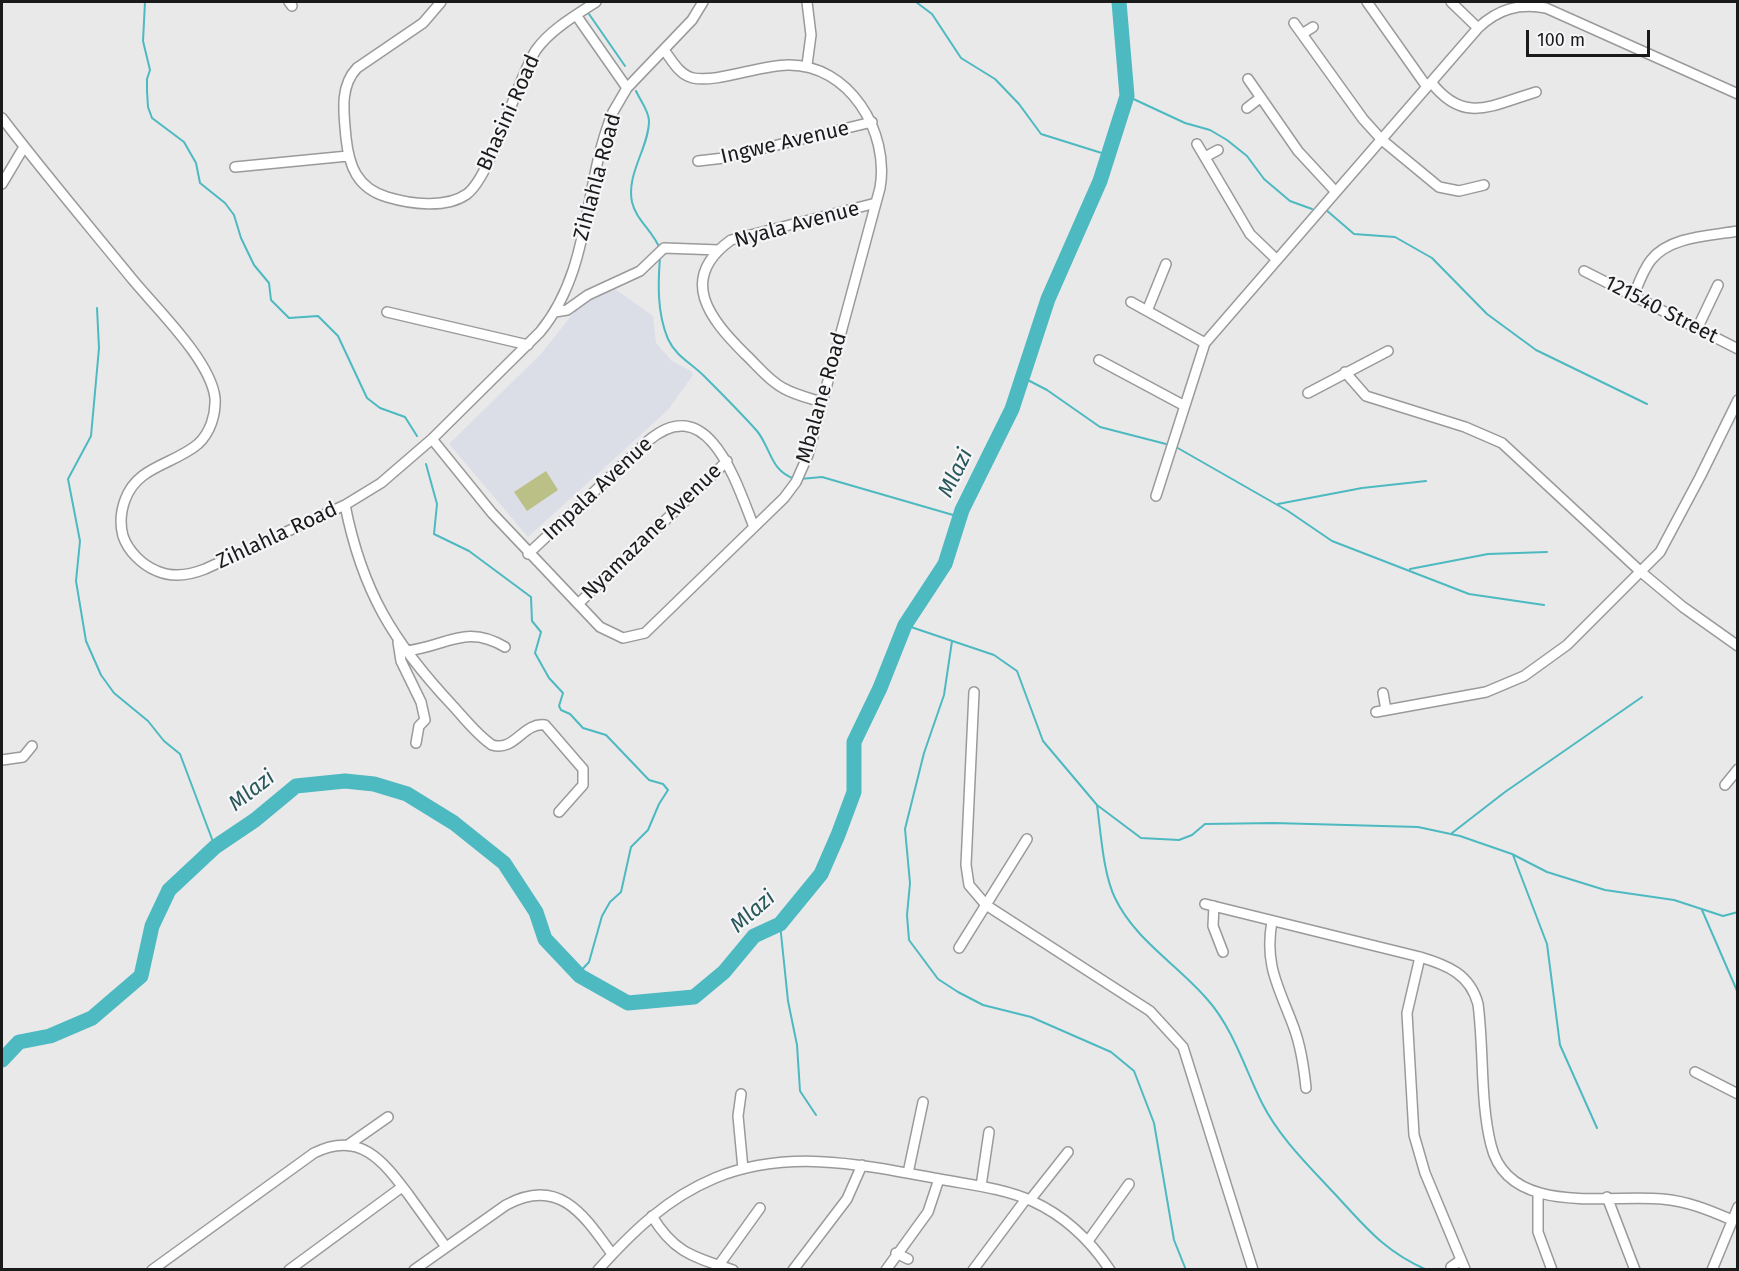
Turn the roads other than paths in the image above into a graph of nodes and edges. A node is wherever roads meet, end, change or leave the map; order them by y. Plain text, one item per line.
1 (441, 2) edge
2 (596, 2) edge
3 (703, 2) edge
4 (807, 2) edge
5 (1367, 2) edge
6 (1451, 2) edge
7 (576, 15) junction
8 (1294, 23) dead end
9 (1313, 27) dead end
10 (1478, 28) junction
11 (1302, 34) junction
12 (664, 50) junction
13 (807, 65) junction
14 (1248, 79) dead end
15 (1429, 85) junction
16 (627, 88) junction
17 (1536, 92) dead end
18 (1737, 94) edge
19 (1260, 98) junction
20 (1247, 108) dead end
21 (2, 118) edge
22 (872, 122) junction
23 (1382, 140) junction
24 (1197, 144) dead end
25 (24, 147) junction
26 (1218, 150) dead end
27 (348, 156) junction
28 (1205, 158) junction
29 (698, 161) dead end
30 (235, 167) dead end
31 (2, 184) edge
32 (1484, 185) dead end
33 (1335, 191) junction
34 (876, 203) junction
35 (1737, 231) edge
36 (719, 250) junction
37 (1277, 260) junction
38 (1166, 264) dead end
39 (1584, 271) dead end
40 (1718, 285) dead end
41 (1633, 297) junction
42 (1131, 302) dead end
43 (1147, 311) junction
44 (387, 312) dead end
45 (555, 312) junction
46 (1697, 329) junction
47 (1205, 343) junction
48 (528, 345) junction
49 (1737, 349) edge
50 (1388, 351) dead end
51 (1099, 360) dead end
52 (1345, 372) junction
53 (1308, 393) dead end
54 (1737, 400) edge
55 (822, 402) junction
56 (1183, 405) junction
57 (432, 439) junction
58 (727, 461) junction
59 (1156, 495) dead end
60 (345, 505) junction
61 (754, 527) junction
62 (528, 554) junction
63 (1641, 572) junction
64 (578, 604) junction
65 (398, 640) junction
66 (1737, 646) edge
67 (505, 647) dead end
68 (405, 651) junction
69 (974, 692) dead end
70 (1383, 693) dead end
71 (1386, 710) junction
72 (1376, 712) dead end
73 (416, 743) dead end
74 (32, 746) dead end
75 (2, 760) edge
76 (1737, 769) edge
77 (1725, 785) dead end
78 (559, 812) dead end
79 (1027, 839) dead end
80 (986, 905) junction
81 (1272, 921) junction
82 (959, 948) dead end
83 (1223, 952) dead end
84 (1420, 957) junction
85 (1695, 1072) dead end
86 (1305, 1076) junction
87 (1316, 1076) dead end
88 (1306, 1088) dead end
89 (741, 1094) dead end
90 (1737, 1094) edge
91 (923, 1102) dead end
92 (388, 1117) dead end
93 (989, 1132) dead end
94 (348, 1145) junction
95 (1068, 1152) dead end
96 (862, 1165) junction
97 (742, 1169) junction
98 (908, 1173) junction
99 (939, 1179) junction
100 (1129, 1184) dead end
101 (981, 1186) junction
102 (402, 1187) junction
103 (1538, 1194) junction
104 (1607, 1197) junction
105 (1028, 1200) junction
106 (1737, 1207) edge
107 (760, 1208) dead end
108 (652, 1216) junction
109 (1732, 1220) junction
110 (1088, 1241) junction
111 (446, 1247) junction
112 (896, 1253) junction
113 (612, 1254) junction
114 (908, 1259) dead end
115 (719, 1265) junction
116 (1463, 1265) edge
117 (1451, 1267) dead end
118 (152, 1269) edge
119 (289, 1269) edge
120 (414, 1269) edge
121 (598, 1269) edge
122 (733, 1269) edge
123 (793, 1269) edge
124 (886, 1269) edge
125 (973, 1269) edge
126 (1110, 1269) edge
127 (1253, 1269) edge
128 (1552, 1269) edge
129 (1635, 1269) edge
130 (1712, 1269) edge

1 - 27 street, Bhasini Road
2 - 7 street, Bhasini Road
3 - 12 street, Zihlahla Road
4 - 13 street
5 - 15 street
6 - 10 street
7 - 16 street
7 - 27 street, Bhasini Road
8 - 11 street
9 - 11 street
10 - 15 street
10 - 18 street
11 - 23 street
12 - 13 street
12 - 16 street, Zihlahla Road
13 - 22 street, Mbalane Road
14 - 19 street
15 - 17 street
15 - 23 street
16 - 45 street, Zihlahla Road
19 - 20 street
19 - 33 street
21 - 25 street, Zihlahla Road
22 - 29 street, Ingwe Avenue
22 - 34 street, Mbalane Road
23 - 32 street
23 - 33 street
24 - 28 street
25 - 31 street
25 - 60 street, Zihlahla Road
26 - 28 street
27 - 30 street
28 - 37 street
33 - 37 street
34 - 36 street, Nyala Avenue
34 - 55 street, Mbalane Road
35 - 41 street
36 - 45 street
36 - 55 street, Nyala Avenue
37 - 47 street
38 - 43 street
39 - 41 street, 121540 Street
40 - 46 street
41 - 46 street, 121540 Street
42 - 43 street
43 - 47 street
44 - 48 street
45 - 48 street, Zihlahla Road
46 - 49 street, 121540 Street
47 - 56 street
48 - 57 street, Zihlahla Road
50 - 52 street
51 - 56 street
52 - 53 street
52 - 63 street
54 - 63 street
55 - 61 street, Mbalane Road
56 - 59 street
57 - 60 street, Zihlahla Road
57 - 62 street, Mbalane Road
58 - 61 street, Impala Avenue
58 - 62 street, Impala Avenue
58 - 64 street, Nyamazane Avenue
60 - 65 street
61 - 64 street, Mbalane Road
62 - 64 street, Mbalane Road
63 - 66 street
63 - 71 street
65 - 68 street
65 - 73 street
67 - 68 street
68 - 78 street
69 - 80 street
70 - 71 street
71 - 72 street
74 - 75 street
76 - 77 street
79 - 80 street
80 - 82 street
80 - 127 street
81 - 83 street
81 - 84 street
81 - 86 street
84 - 103 street
84 - 116 street
85 - 90 street
86 - 87 street
86 - 88 street
89 - 97 street
91 - 98 street
92 - 94 street
93 - 101 street
94 - 102 street
94 - 118 street
95 - 105 street
96 - 97 street
96 - 98 street
96 - 123 street
97 - 108 street
98 - 99 street
99 - 101 street
99 - 112 street
100 - 110 street
101 - 105 street
102 - 111 street
102 - 119 street
103 - 104 street
103 - 128 street
104 - 109 street
104 - 129 street
105 - 110 street
105 - 125 street
106 - 109 street
107 - 115 street
108 - 113 street
108 - 115 street
109 - 130 street
110 - 126 street
111 - 113 street
111 - 120 street
112 - 114 street
112 - 124 street
113 - 121 street
115 - 122 street
116 - 117 street

